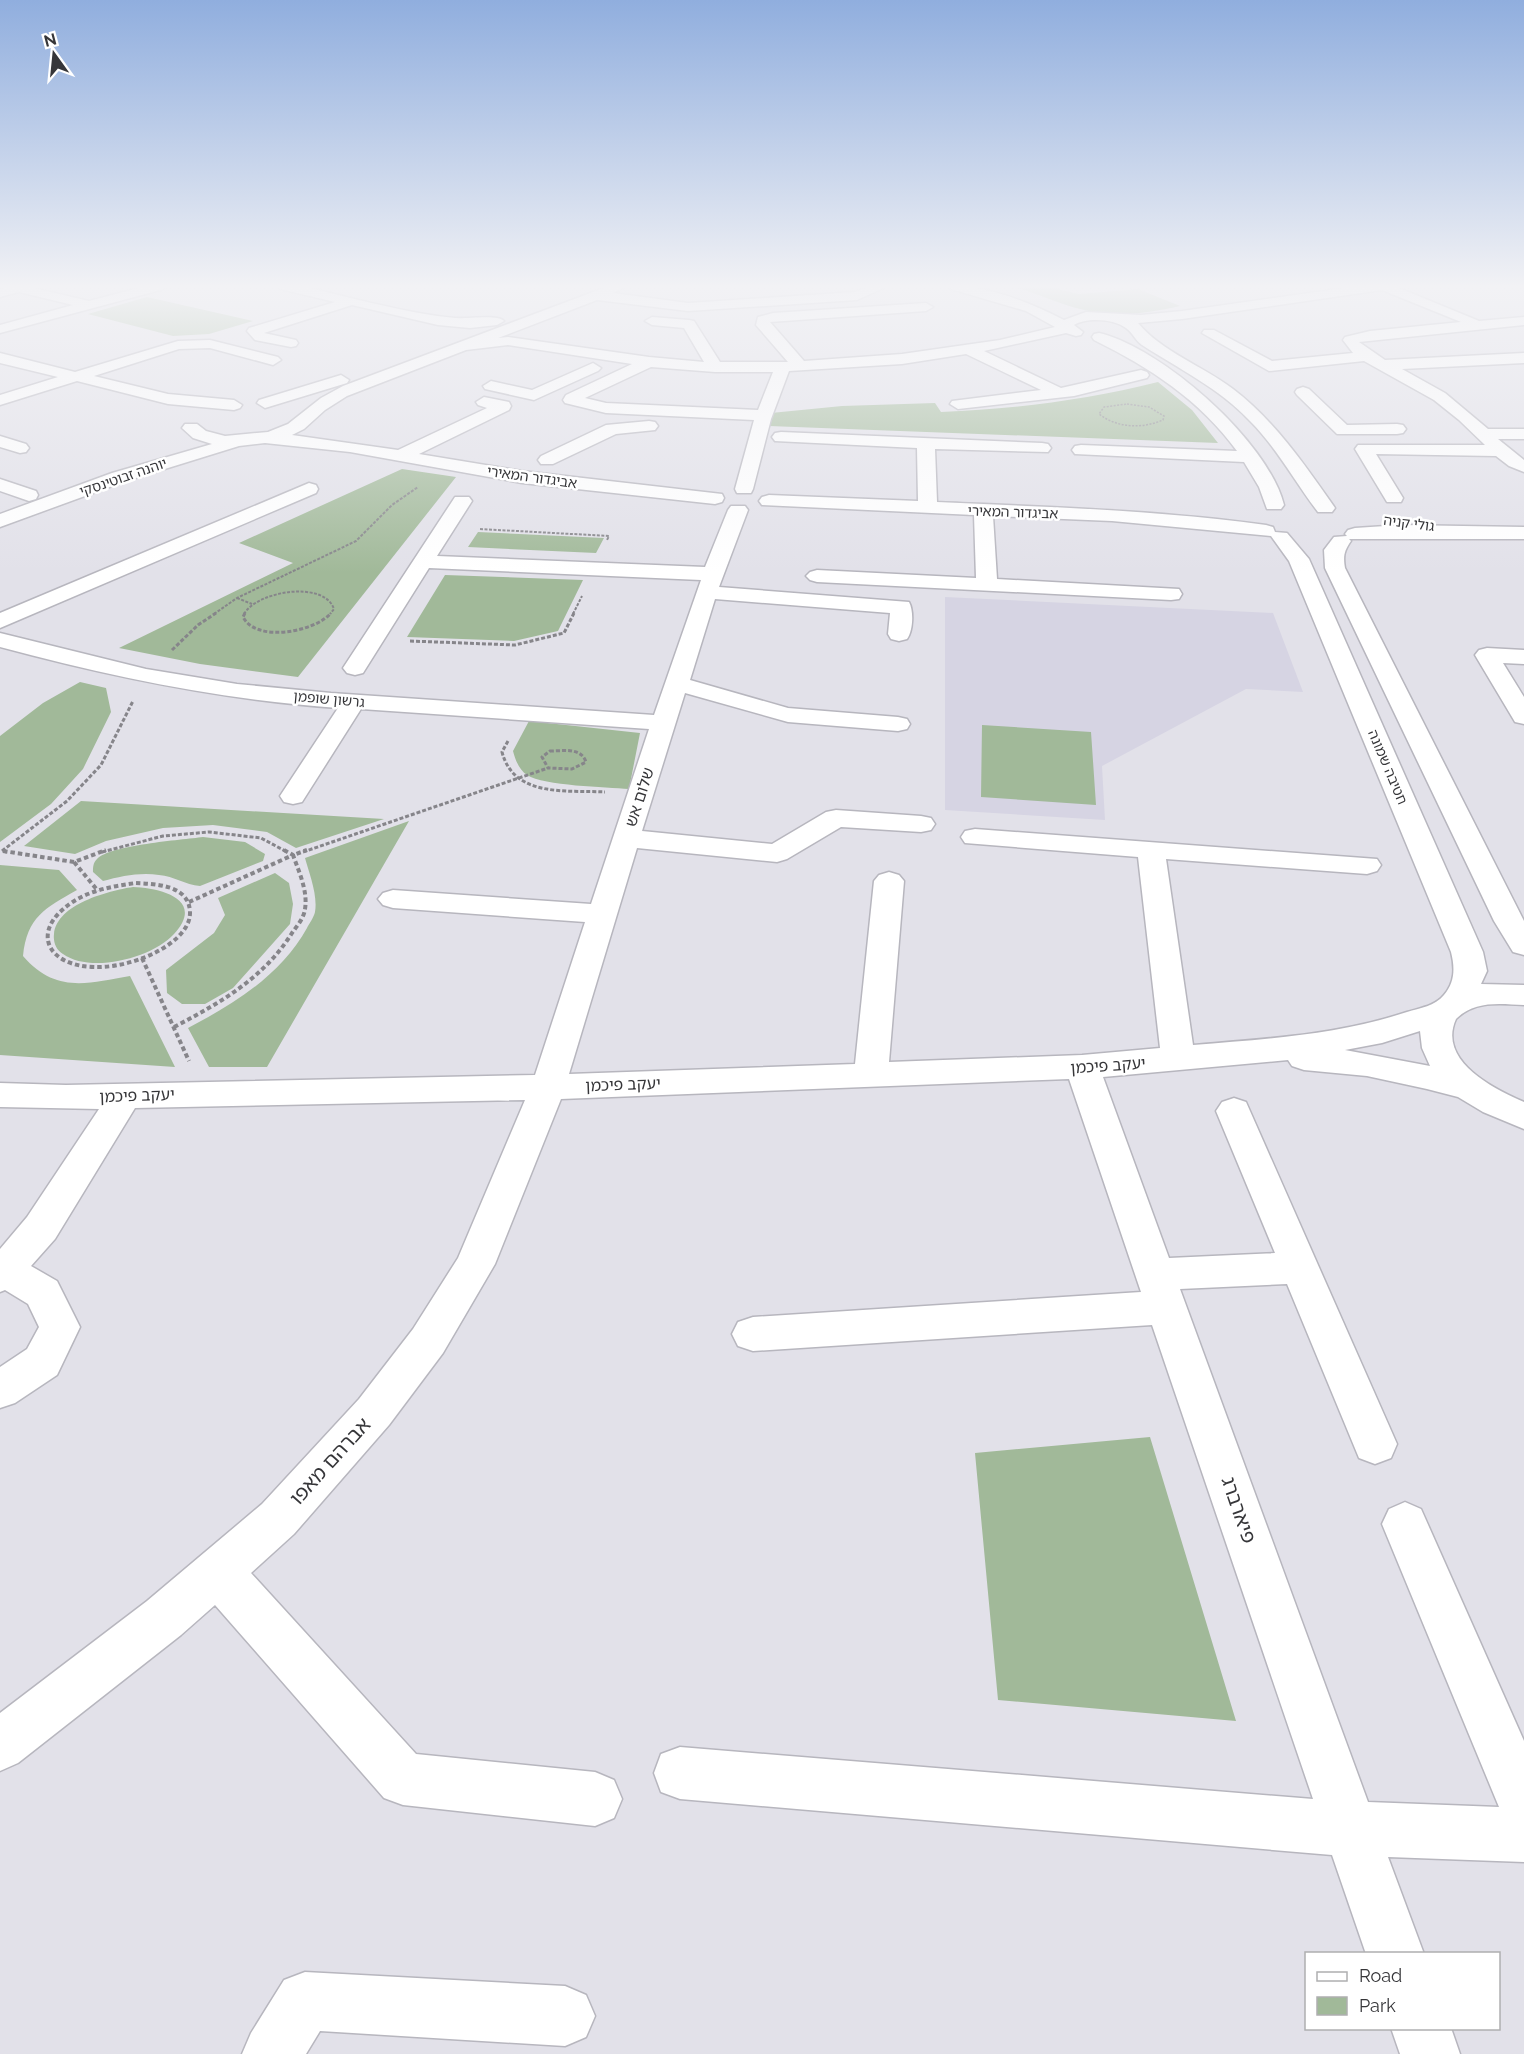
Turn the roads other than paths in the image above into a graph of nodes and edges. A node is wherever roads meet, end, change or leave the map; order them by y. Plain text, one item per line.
1 (58, 382) edge
2 (95, 382) edge
3 (338, 382) edge
4 (370, 382) edge
5 (562, 382) edge
6 (607, 382) edge
7 (777, 382) edge
8 (1037, 382) edge
9 (1110, 382) edge
10 (1179, 382) edge
11 (1215, 382) edge
12 (1417, 382) edge
13 (491, 386) dead end
14 (1303, 392) dead end
15 (1060, 393) junction
16 (168, 399) junction
17 (0, 400) edge
18 (484, 402) dead end
19 (265, 403) junction
20 (958, 404) dead end
21 (234, 405) junction
22 (303, 421) junction
23 (761, 423) junction
24 (191, 426) junction
25 (1451, 427) dead end
26 (1415, 428) dead end
27 (1479, 430) junction
28 (1524, 434) edge
29 (781, 437) dead end
30 (172, 438) dead end
31 (255, 439) junction
32 (0, 441) edge
33 (926, 443) junction
34 (350, 447) junction
35 (20, 448) dead end
36 (1042, 448) dead end
37 (146, 450) dead end
38 (1081, 450) dead end
39 (1498, 451) junction
40 (400, 456) junction
41 (1250, 457) junction
42 (547, 460) dead end
43 (1524, 467) edge
44 (0, 485) edge
45 (309, 489) dead end
46 (29, 495) junction
47 (1394, 498) dead end
48 (733, 499) junction
49 (462, 501) dead end
50 (1289, 504) junction
51 (0, 506) edge
52 (928, 508) junction
53 (983, 511) junction
54 (1250, 511) dead end
55 (1113, 515) junction
56 (0, 521) edge
57 (1337, 527) junction
58 (1524, 533) edge
59 (1273, 534) junction
60 (423, 562) junction
61 (817, 576) dead end
62 (710, 583) junction
63 (987, 584) junction
64 (1171, 594) dead end
65 (0, 621) edge
66 (899, 634) dead end
67 (0, 640) edge
68 (1524, 657) edge
69 (355, 668) dead end
70 (677, 685) junction
71 (354, 702) junction
72 (1524, 717) edge
73 (663, 723) junction
74 (898, 724) dead end
75 (293, 796) dead end
76 (921, 824) dead end
77 (975, 837) dead end
78 (626, 838) junction
79 (1151, 850) junction
80 (1367, 865) dead end
81 (889, 881) dead end
82 (393, 899) dead end
83 (602, 914) junction
84 (1524, 945) edge
85 (1524, 995) edge
86 (1450, 1007) junction
87 (1245, 1054) junction
88 (1178, 1060) junction
89 (1082, 1067) junction
90 (872, 1075) junction
91 (548, 1087) junction
92 (0, 1095) edge
93 (125, 1096) junction
94 (1499, 1104) edge
95 (1234, 1111) dead end
96 (1524, 1140) edge
97 (1301, 1268) junction
98 (3, 1274) edge
99 (1161, 1290) junction
100 (753, 1334) dead end
101 (0, 1390) edge
102 (1375, 1444) dead end
103 (1405, 1524) dead end
104 (217, 1571) junction
105 (0, 1745) edge
106 (680, 1773) dead end
107 (596, 1799) dead end
108 (1524, 1803) edge
109 (1351, 1829) junction
110 (1524, 1835) edge
111 (1395, 1952) edge
112 (565, 2016) dead end
113 (1422, 2030) edge
114 (272, 2054) edge
115 (1430, 2054) edge

1 - 17 street
2 - 16 street
3 - 19 street
4 - 22 street
5 - 13 street
6 - 23 street
7 - 23 street, שלום אש
8 - 15 street
9 - 15 street
10 - 41 street
11 - 57 street
12 - 27 street
14 - 26 street
15 - 20 street
16 - 21 street
16 - 24 street
18 - 40 street
19 - 21 street
19 - 22 street, אביגדור המאירי
21 - 24 street, יוהנה זבוטינסקי
22 - 31 street, יוהנה זבוטינסקי
22 - 34 street, אביגדור המאירי
23 - 42 street
23 - 48 street, שלום אש
24 - 30 street, יוהנה זבוטינסקי
24 - 31 street, אביגדור המאירי
25 - 27 street
27 - 28 street
27 - 39 street
29 - 33 street
31 - 34 street, אביגדור המאירי
31 - 56 street, יוהנה זבוטינסקי
32 - 35 street
33 - 36 street
33 - 52 street
34 - 40 street, אביגדור המאירי
37 - 46 street, יוהנה זבוטינסקי
38 - 41 street
39 - 43 street
39 - 47 street
40 - 48 street, אביגדור המאירי
41 - 50 street
44 - 46 street
45 - 65 street
46 - 51 street, יוהנה זבוטינסקי
48 - 52 street, אביגדור המאירי
48 - 62 street, שלום אש
49 - 60 street
50 - 57 street
50 - 59 street
52 - 53 street, אביגדור המאירי
53 - 55 street, אביגדור המאירי
53 - 63 street
54 - 55 street, אביגדור המאירי
55 - 59 street, אביגדור המאירי
57 - 58 street, גולי קניה
57 - 59 street, אביגדור המאירי
57 - 84 street
59 - 86 street, חטיבה שמונה
60 - 62 street
60 - 69 street
61 - 63 street
62 - 66 street
62 - 70 street, שלום אש
63 - 64 street
67 - 71 street, גרשון שופמן
68 - 72 street
70 - 73 street, שלום אש
70 - 74 street
71 - 73 street, גרשון שופמן
71 - 75 street
73 - 78 street, שלום אש
76 - 78 street
77 - 79 street
78 - 83 street, שלום אש
79 - 80 street
79 - 88 street
81 - 90 street
82 - 83 street
83 - 91 street, שלום אש
85 - 86 street, יעקב פיכמן
86 - 87 street, יעקב פיכמן
86 - 94 street, חטיבה שמונה
87 - 88 street, יעקב פיכמן
87 - 94 street, יעקב פיכמן
88 - 89 street, יעקב פיכמן
89 - 90 street, יעקב פיכמן
89 - 99 street, פיארברג
90 - 91 street, יעקב פיכמן
91 - 93 street, יעקב פיכמן
91 - 104 street, אברהם מאפו
92 - 93 street, יעקב פיכמן
93 - 98 street
94 - 96 street
95 - 97 street
97 - 99 street
97 - 102 street
98 - 101 street
99 - 100 street
99 - 109 street, פיארברג
103 - 108 street
104 - 105 street, אברהם מאפו
104 - 107 street
106 - 109 street
109 - 110 street
109 - 111 street, פיארברג
112 - 114 street
113 - 115 street

